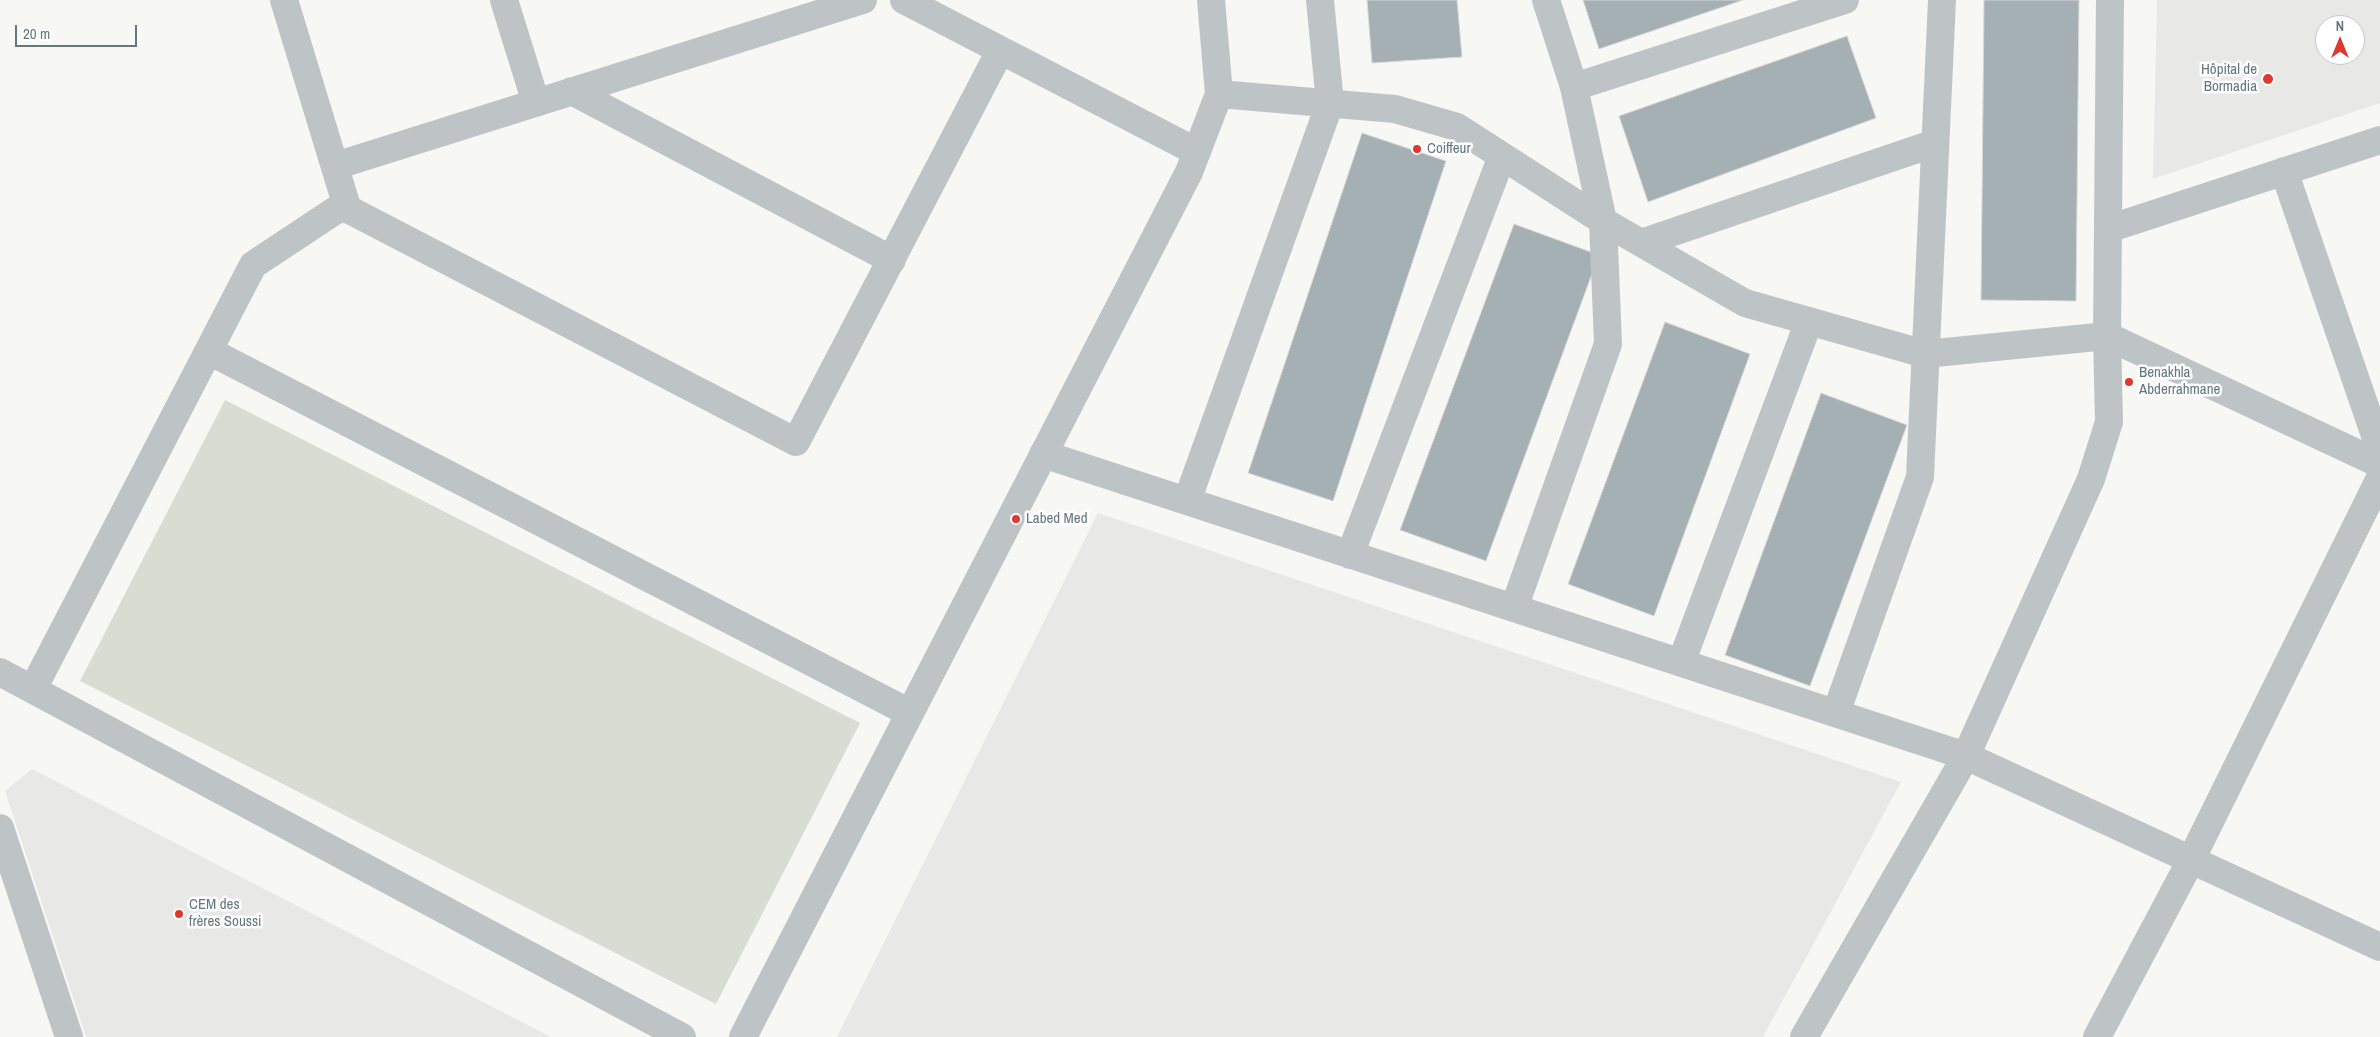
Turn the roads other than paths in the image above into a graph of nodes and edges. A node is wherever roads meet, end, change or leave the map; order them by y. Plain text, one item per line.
1 (284, 0) edge
2 (504, 0) edge
3 (904, 0) edge
4 (1211, 0) edge
5 (1320, 0) edge
6 (1546, 0) edge
7 (1845, 0) edge
8 (1942, 0) edge
9 (2110, 0) edge
10 (851, 2) edge
11 (1000, 51) junction
12 (1574, 86) junction
13 (572, 91) junction
14 (1219, 94) junction
15 (536, 103) junction
16 (1330, 104) junction
17 (2380, 140) edge
18 (1935, 144) junction
19 (1196, 152) junction
20 (1502, 156) junction
21 (334, 166) junction
22 (2284, 171) junction
23 (348, 210) junction
24 (1603, 221) junction
25 (2108, 230) junction
26 (1641, 243) junction
27 (892, 260) junction
28 (1809, 321) junction
29 (2107, 336) junction
30 (209, 351) junction
31 (1925, 354) junction
32 (2380, 450) edge
33 (1044, 454) junction
34 (2380, 464) edge
35 (2380, 478) edge
36 (1187, 501) junction
37 (1350, 555) junction
38 (1514, 608) junction
39 (1681, 663) junction
40 (0, 672) edge
41 (33, 690) junction
42 (910, 712) junction
43 (1836, 713) junction
44 (1966, 756) junction
45 (0, 828) edge
46 (2191, 860) junction
47 (2380, 948) edge
48 (69, 1037) edge
49 (682, 1037) edge
50 (743, 1037) edge
51 (1804, 1037) edge
52 (2097, 1037) edge

1 - 21 street
2 - 15 street
3 - 11 street
4 - 14 street
5 - 16 street
6 - 12 street
7 - 12 street
8 - 18 street
9 - 25 street
10 - 13 street
11 - 19 street
11 - 27 street
12 - 24 street
13 - 15 street
13 - 27 street
14 - 16 street
14 - 19 street
15 - 21 street
16 - 20 street
16 - 36 street
17 - 22 street
18 - 26 street
18 - 31 street
19 - 33 street
20 - 24 street
20 - 37 street
21 - 23 street
22 - 25 street
22 - 32 street
23 - 27 street
23 - 30 street
24 - 26 street
24 - 38 street
25 - 29 street
26 - 28 street
28 - 31 street
28 - 39 street
29 - 31 street
29 - 34 street
29 - 44 street
30 - 41 street
30 - 42 street
31 - 43 street
33 - 36 street
33 - 42 street
35 - 46 street
36 - 37 street
37 - 38 street
38 - 39 street
39 - 43 street
40 - 41 street
41 - 49 street
42 - 50 street
43 - 44 street
44 - 46 street
44 - 51 street
45 - 48 street
46 - 47 street
46 - 52 street

